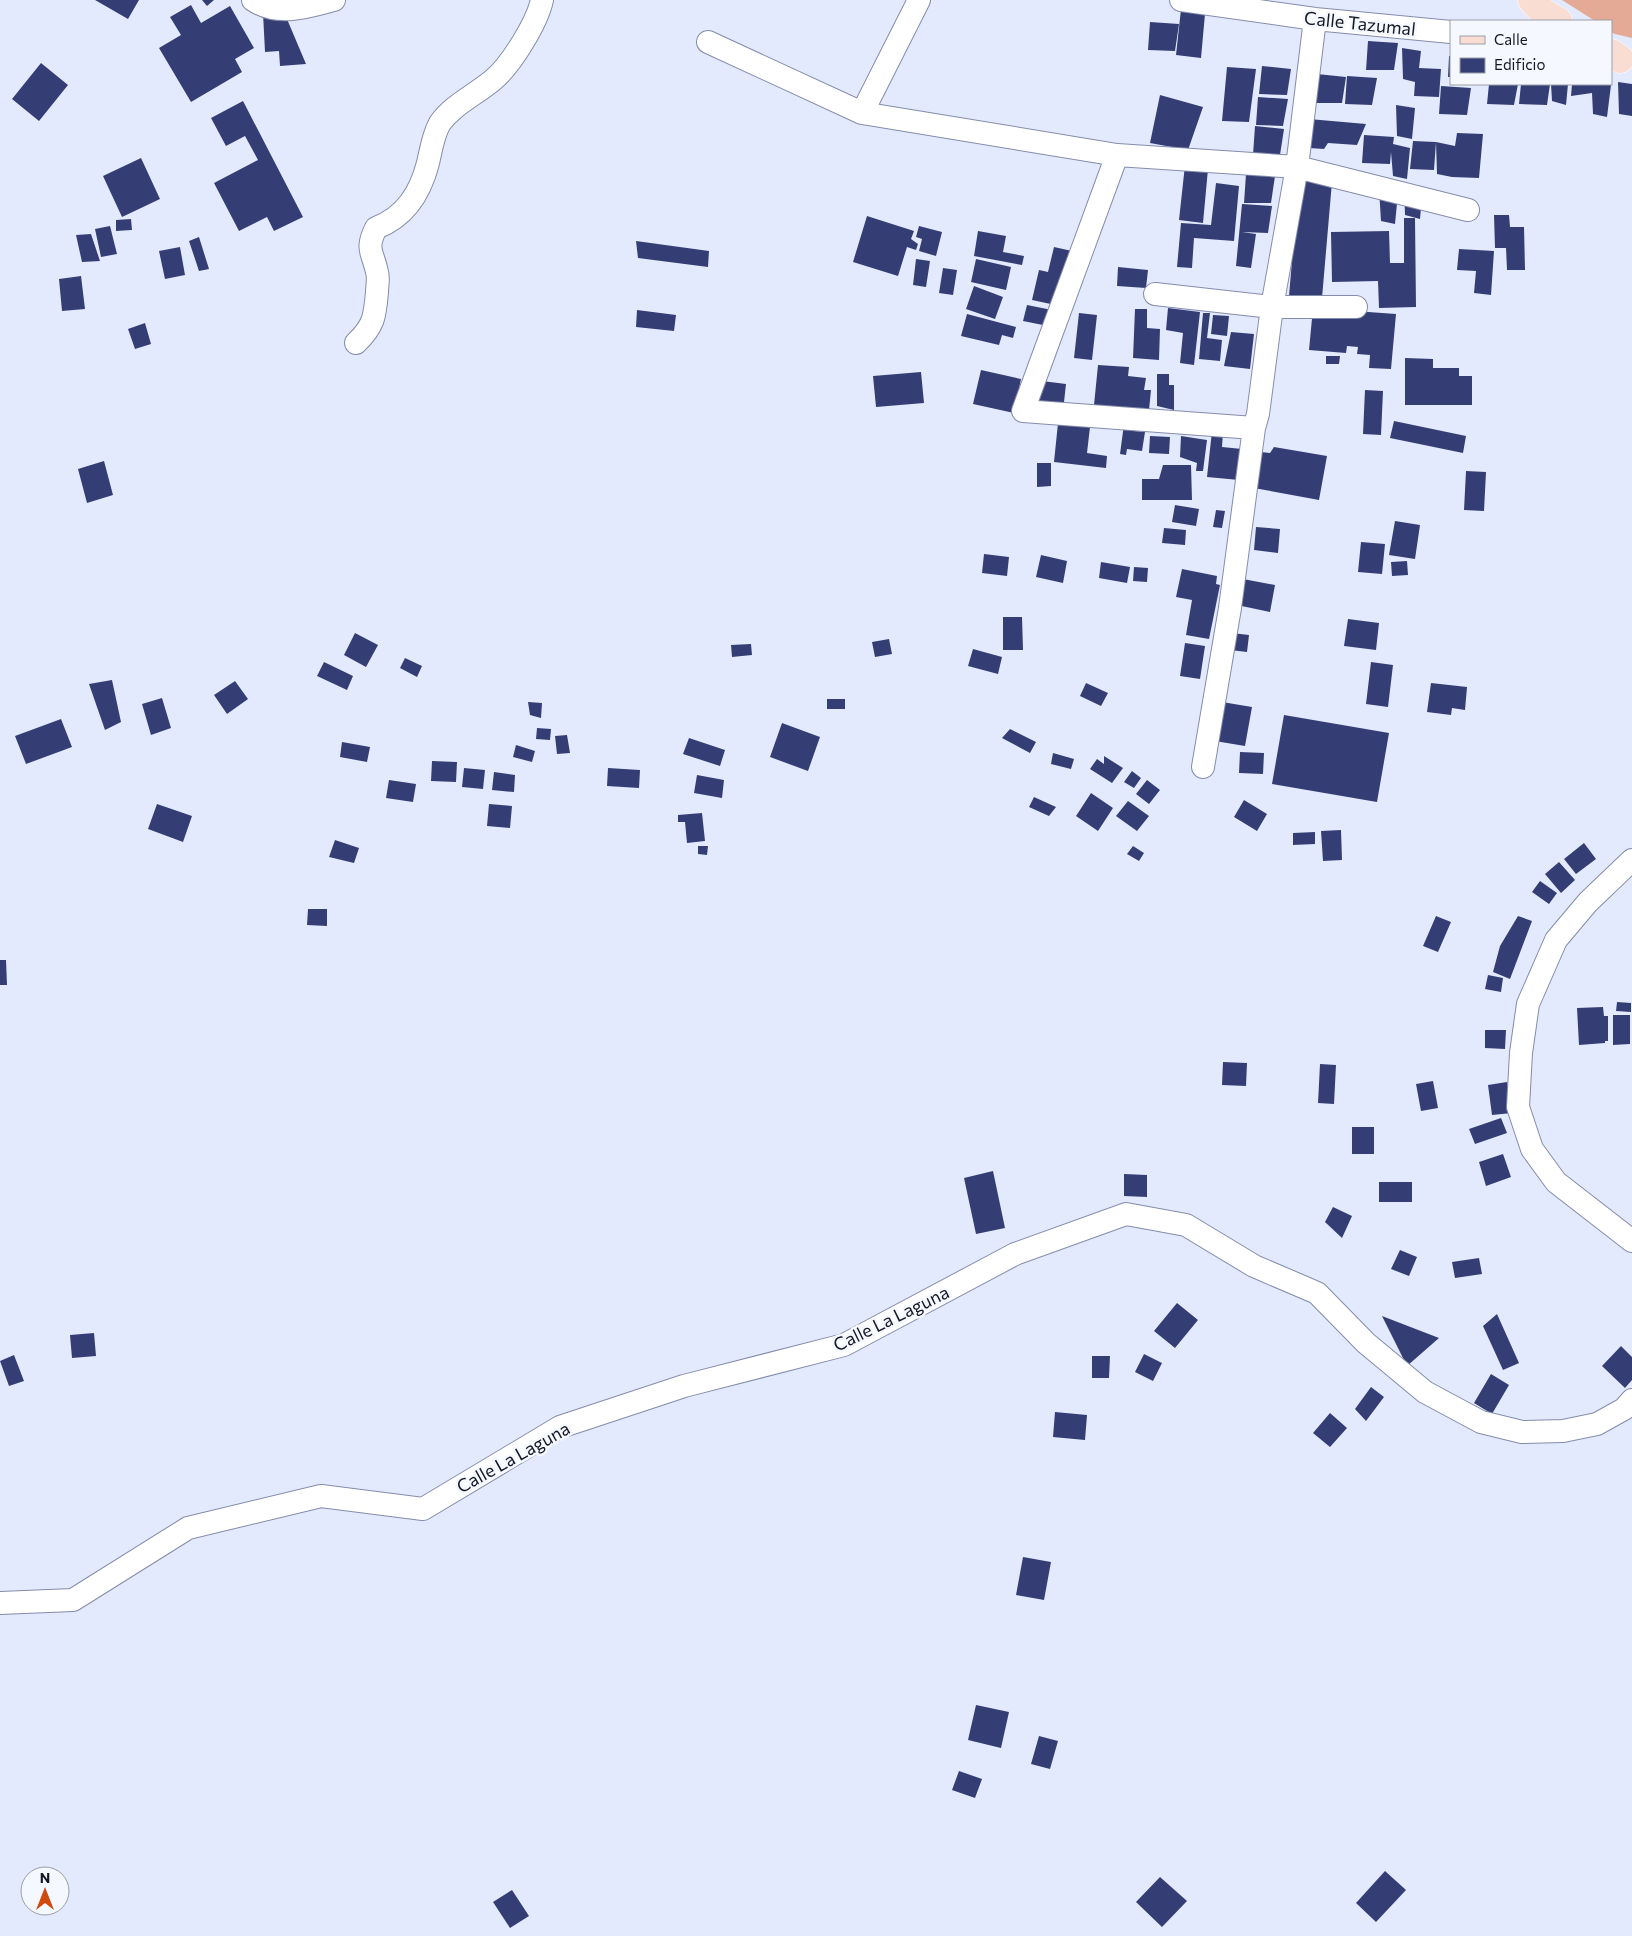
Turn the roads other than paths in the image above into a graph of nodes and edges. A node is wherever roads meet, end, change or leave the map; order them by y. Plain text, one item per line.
1 (253, 0) edge
2 (334, 0) edge
3 (542, 0) edge
4 (919, 0) edge
5 (1181, 0) edge
6 (1532, 0) edge
7 (1315, 19) junction
8 (1556, 20) edge
9 (1450, 32) edge
10 (708, 42) dead end
11 (862, 113) junction
12 (1117, 155) junction
13 (1297, 167) junction
14 (1468, 210) dead end
15 (1155, 294) dead end
16 (1272, 307) junction
17 (1356, 307) dead end
18 (356, 343) dead end
19 (1254, 428) junction
20 (1202, 767) dead end
21 (1632, 860) edge
22 (1632, 1241) edge
23 (1632, 1400) edge
24 (0, 1603) edge

1 - 2 street
3 - 18 street
4 - 11 street
5 - 7 street, Calle Tazumal
6 - 8 main road
7 - 9 street, Calle Tazumal
7 - 13 street
10 - 11 street
11 - 12 street
12 - 13 street
12 - 19 street
13 - 14 street
13 - 16 street
15 - 16 street
16 - 17 street
16 - 19 street
19 - 20 street
21 - 22 street
23 - 24 street, Calle La Laguna

